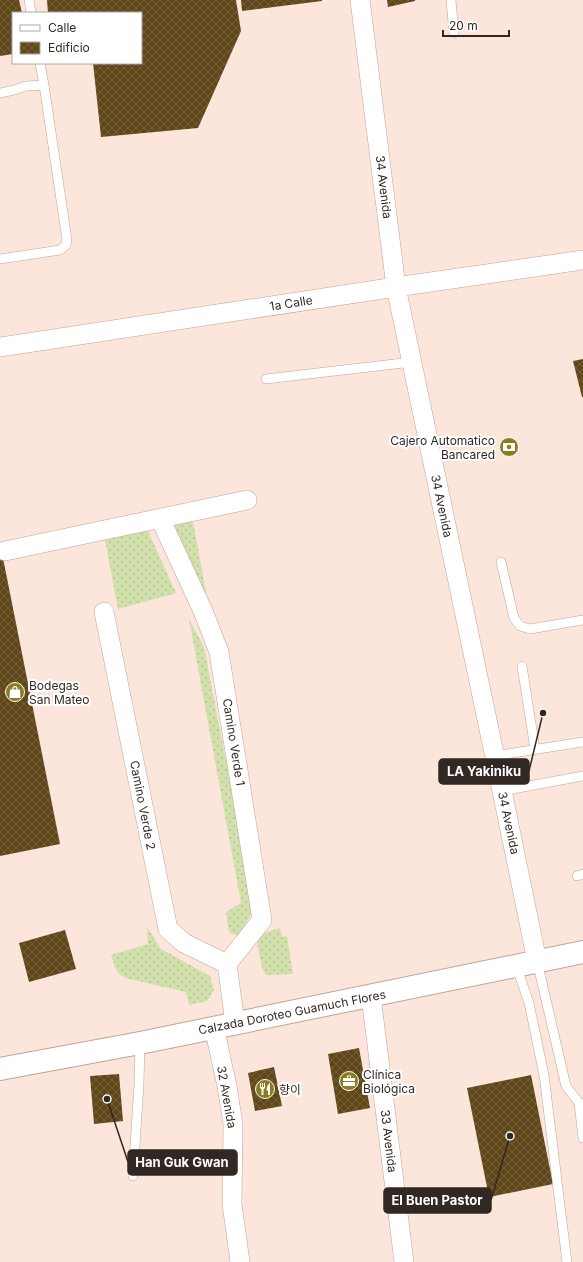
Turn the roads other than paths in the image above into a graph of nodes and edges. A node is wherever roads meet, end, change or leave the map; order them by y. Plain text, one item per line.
1 (29, 0) edge
2 (360, 0) edge
3 (451, 0) edge
4 (32, 12) edge
5 (454, 33) dead end
6 (40, 64) edge
7 (44, 86) junction
8 (0, 93) edge
9 (0, 259) edge
10 (583, 260) edge
11 (396, 287) junction
12 (0, 347) edge
13 (412, 362) junction
14 (266, 379) dead end
15 (248, 500) dead end
16 (160, 518) junction
17 (5, 551) dead end
18 (502, 562) dead end
19 (104, 612) dead end
20 (583, 620) edge
21 (522, 666) dead end
22 (583, 742) edge
23 (535, 749) junction
24 (494, 756) junction
25 (583, 776) edge
26 (502, 791) junction
27 (583, 952) edge
28 (526, 963) junction
29 (227, 964) junction
30 (370, 996) junction
31 (235, 1023) junction
32 (214, 1027) junction
33 (140, 1043) junction
34 (0, 1069) edge
35 (581, 1104) edge
36 (583, 1138) edge
37 (132, 1176) dead end
38 (240, 1262) edge
39 (404, 1262) edge
40 (567, 1262) edge

1 - 4 lane
2 - 11 street, 34 Avenida
3 - 5 lane
6 - 7 lane
7 - 8 lane
7 - 9 lane
10 - 11 street, 1a Calle
11 - 12 street, 1a Calle
11 - 13 street, 34 Avenida
13 - 14 lane
13 - 24 street, 34 Avenida
15 - 16 street
16 - 17 street
16 - 29 street, Camino Verde 1
18 - 20 lane
19 - 29 street, Camino Verde 2
21 - 23 lane
22 - 23 lane
23 - 24 lane
24 - 26 street, 34 Avenida
25 - 26 lane
26 - 28 street, 34 Avenida
27 - 28 main road, Calzada Doroteo Guamuch Flores
28 - 30 main road, Calzada Doroteo Guamuch Flores
28 - 35 lane
28 - 40 lane
29 - 31 street
30 - 31 main road, Calzada Doroteo Guamuch Flores
30 - 39 street, 33 Avenida
31 - 32 main road, Calzada Doroteo Guamuch Flores
32 - 33 main road, Calzada Doroteo Guamuch Flores
32 - 38 street, 32 Avenida
33 - 34 main road, Calzada Doroteo Guamuch Flores
33 - 37 lane
35 - 36 lane

